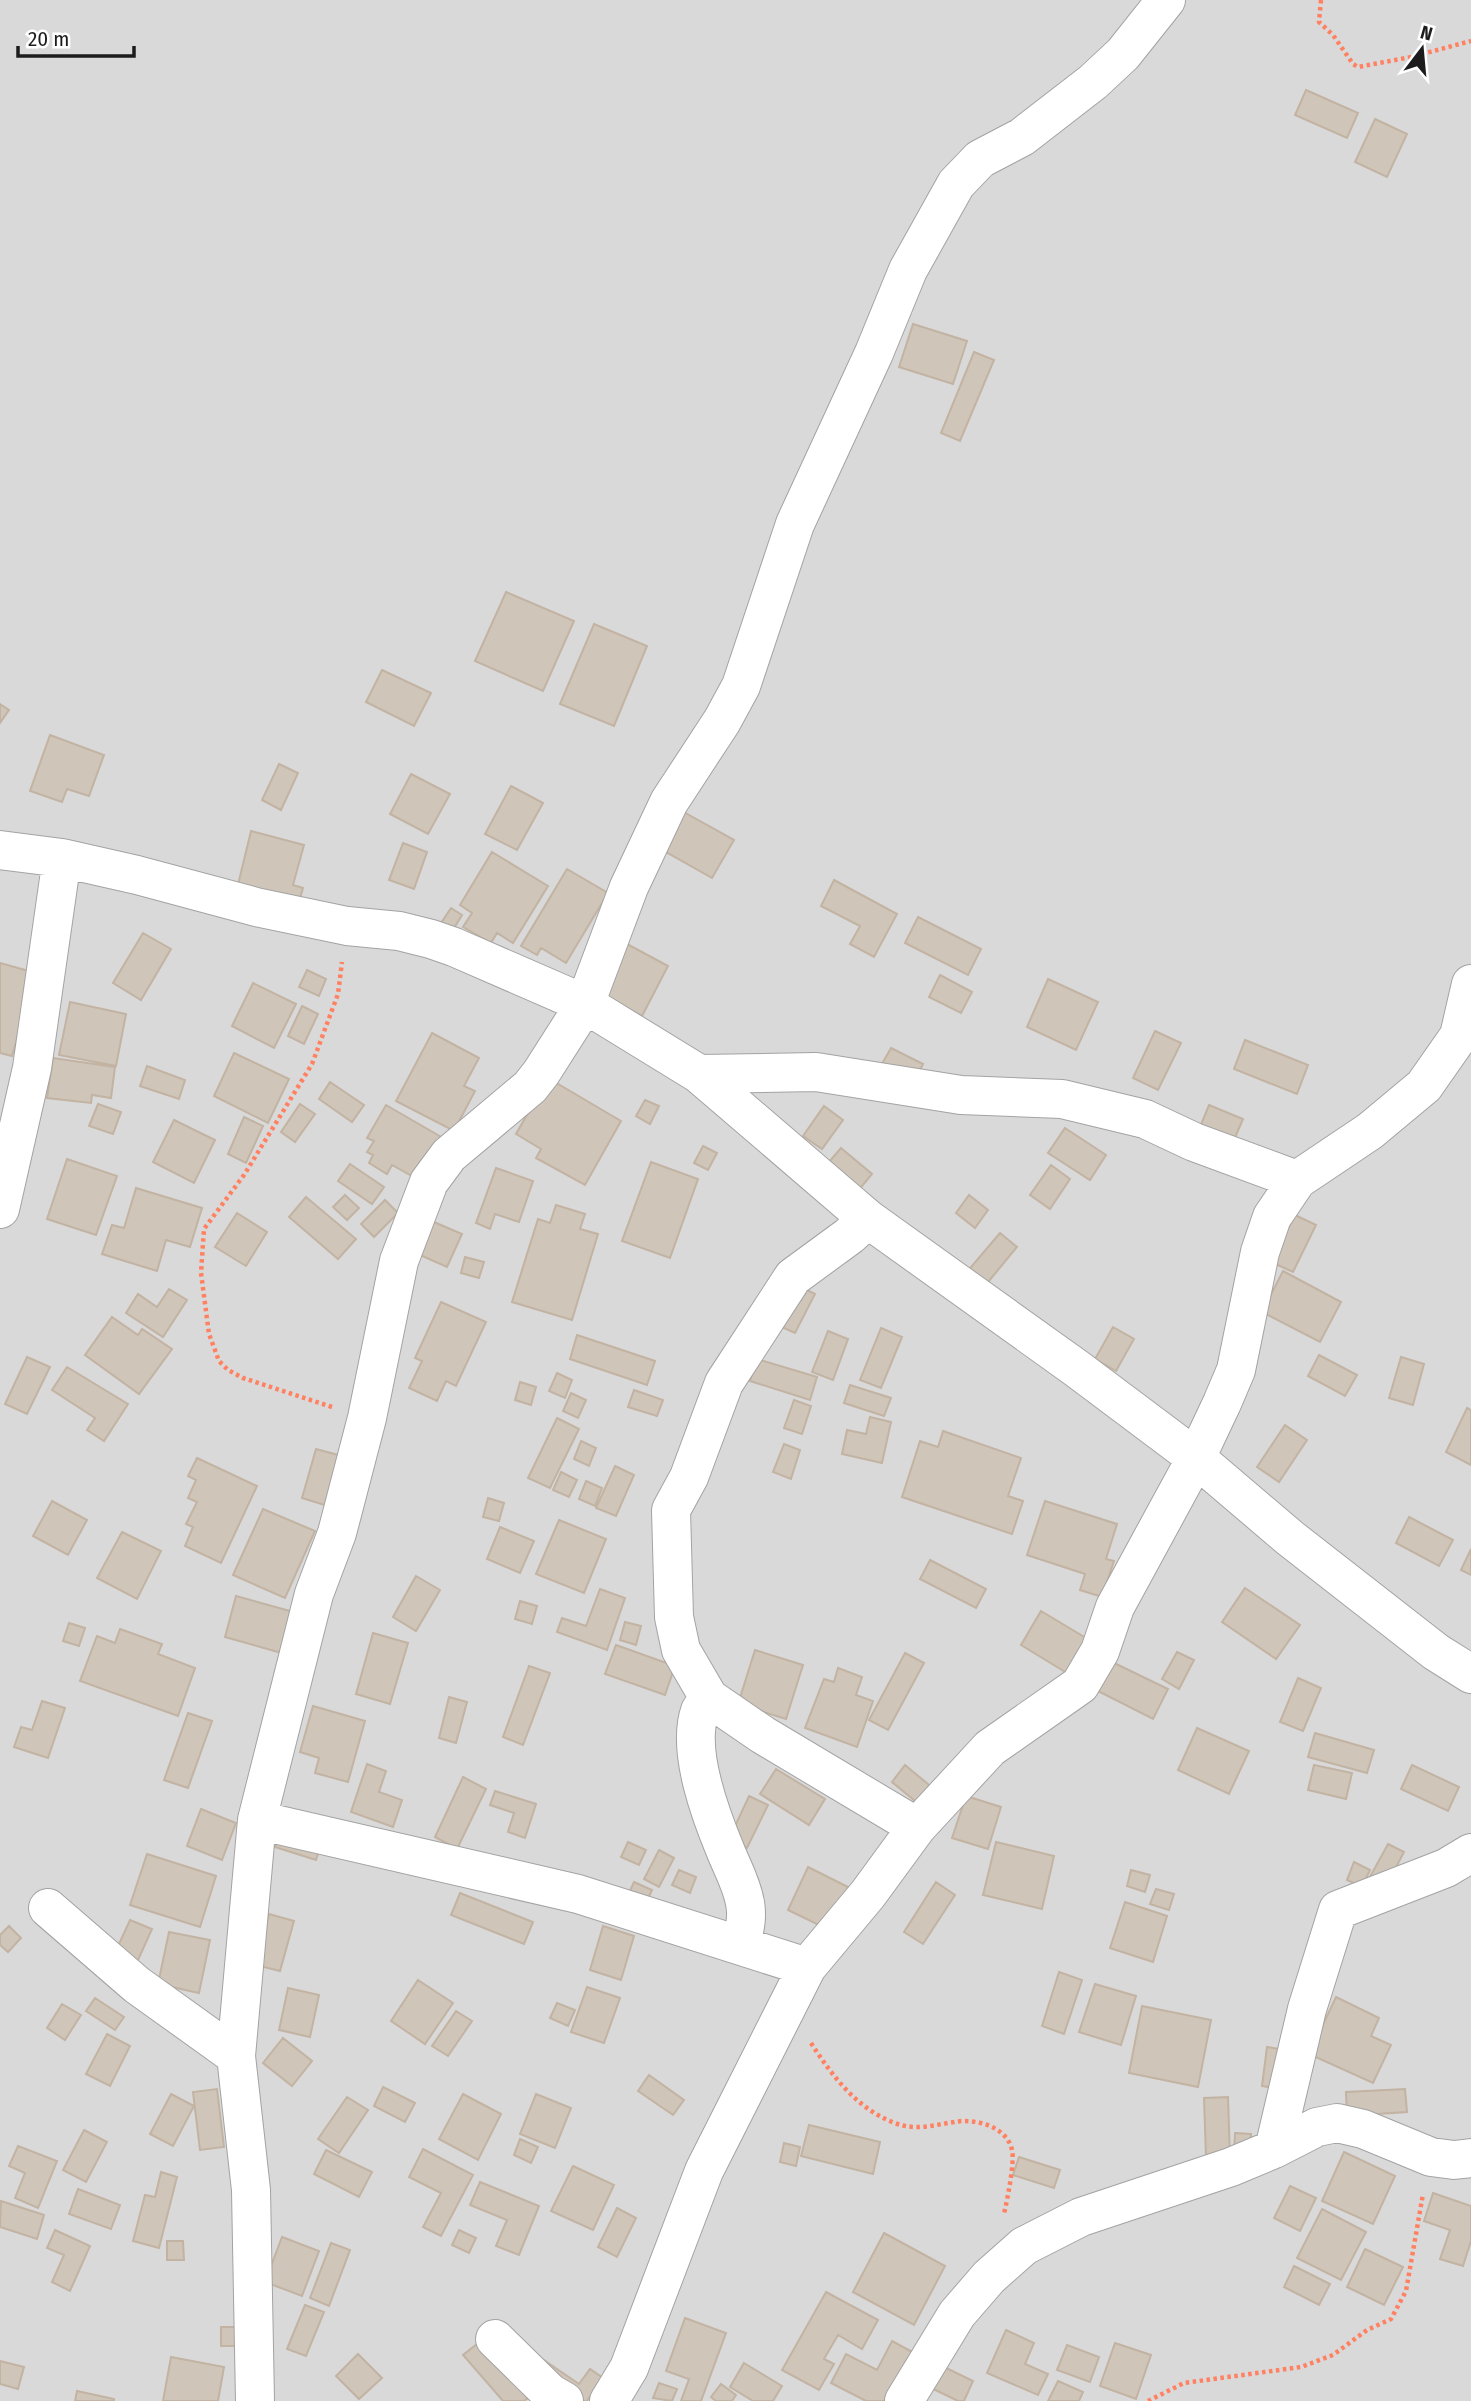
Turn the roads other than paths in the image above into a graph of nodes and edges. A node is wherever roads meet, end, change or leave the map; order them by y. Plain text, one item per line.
1 (1166, 0) edge
2 (0, 850) edge
3 (62, 858) junction
4 (1471, 984) edge
5 (585, 1004) junction
6 (699, 1073) junction
7 (1297, 1180) junction
8 (0, 1209) edge
9 (868, 1219) junction
10 (1196, 1458) junction
11 (1471, 1674) edge
12 (709, 1698) junction
13 (257, 1820) junction
14 (917, 1827) junction
15 (1471, 1853) edge
16 (48, 1908) dead end
17 (741, 1946) junction
18 (807, 1967) junction
19 (236, 2056) junction
20 (1274, 2149) junction
21 (1471, 2158) edge
22 (495, 2339) dead end
23 (256, 2401) edge
24 (564, 2401) edge
25 (609, 2401) edge
26 (904, 2401) edge

1 - 5 street
2 - 3 street
3 - 5 street
3 - 8 street
4 - 7 street
5 - 6 street
5 - 13 street
6 - 7 street
6 - 9 street
7 - 10 street
9 - 10 street
9 - 12 street
10 - 11 street
10 - 14 street
12 - 14 street
12 - 17 street
13 - 17 street
13 - 19 street
14 - 18 street
15 - 20 street
16 - 19 street
17 - 18 street
18 - 25 street
19 - 23 street
20 - 21 street
20 - 26 street
22 - 24 street

